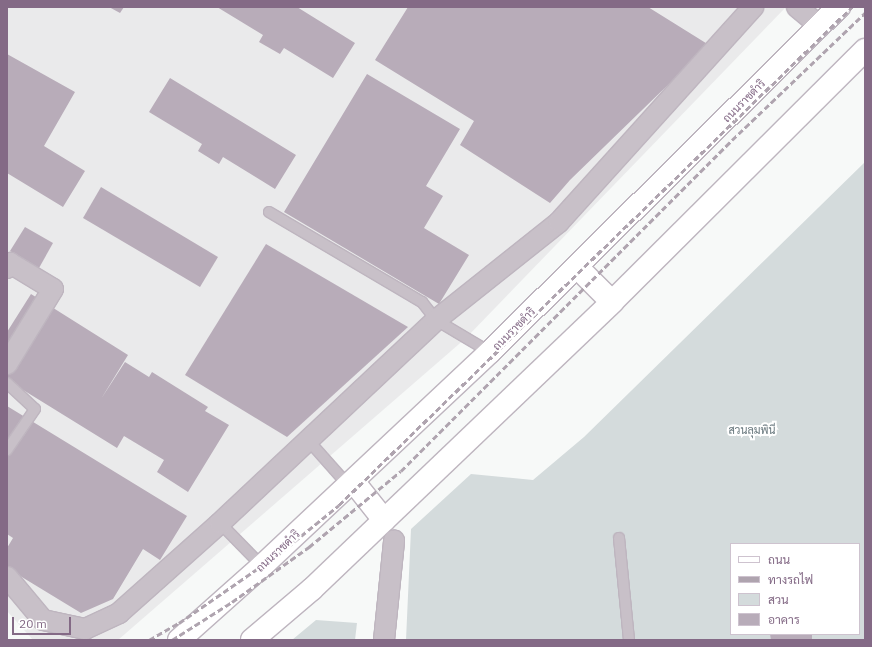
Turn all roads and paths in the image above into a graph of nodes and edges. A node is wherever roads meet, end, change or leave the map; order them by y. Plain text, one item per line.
1 (753, 7) edge
2 (797, 7) edge
3 (839, 7) edge
4 (820, 26) junction
5 (865, 50) edge
6 (269, 212) dead end
7 (577, 267) junction
8 (7, 268) edge
9 (612, 302) junction
10 (436, 320) junction
11 (490, 352) junction
12 (7, 364) edge
13 (7, 383) edge
14 (308, 440) junction
15 (7, 450) edge
16 (350, 483) junction
17 (384, 520) junction
18 (220, 522) junction
19 (619, 538) dead end
20 (394, 541) dead end
21 (262, 566) junction
22 (7, 577) edge
23 (179, 640) edge
24 (252, 640) edge
25 (384, 640) edge
26 (629, 640) edge

1 - 10 street
2 - 4 street
3 - 4 main road, ถนนราชดำริ
4 - 7 main road, ถนนราชดำริ
5 - 9 main road
6 - 10 lane
7 - 9 main road
7 - 11 main road, ถนนราชดำริ
8 - 12 street
9 - 17 main road
10 - 11 lane
10 - 14 street
11 - 16 main road, ถนนราชดำริ
13 - 15 lane
14 - 16 lane
14 - 18 street
16 - 17 main road
16 - 21 main road, ถนนราชดำริ
17 - 24 main road
18 - 21 lane
18 - 22 street
19 - 26 lane
20 - 25 street
21 - 23 main road, ถนนราชดำริ

